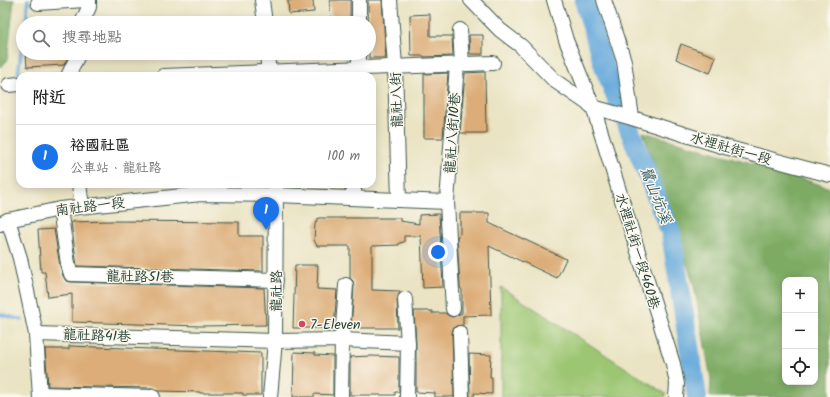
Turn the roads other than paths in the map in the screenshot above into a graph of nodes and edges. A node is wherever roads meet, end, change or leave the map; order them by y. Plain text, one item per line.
1 (85, 0) edge
2 (89, 0) edge
3 (262, 0) edge
4 (359, 0) edge
5 (390, 0) edge
6 (471, 0) edge
7 (554, 0) edge
8 (604, 0) edge
9 (38, 3) dead end
10 (85, 16) edge
11 (264, 16) edge
12 (359, 16) edge
13 (460, 30) dead end
14 (76, 60) edge
15 (268, 60) edge
16 (359, 60) edge
17 (493, 63) dead end
18 (459, 64) junction
19 (395, 66) junction
20 (359, 67) junction
21 (70, 72) edge
22 (269, 72) edge
23 (295, 72) edge
24 (593, 107) junction
25 (632, 118) junction
26 (830, 175) edge
27 (80, 188) edge
28 (276, 190) edge
29 (354, 191) edge
30 (399, 200) junction
31 (447, 202) junction
32 (82, 206) junction
33 (60, 209) junction
34 (4, 222) edge
35 (276, 280) junction
36 (346, 284) dead end
37 (406, 299) dead end
38 (453, 308) dead end
39 (460, 333) dead end
40 (36, 334) junction
41 (342, 340) junction
42 (275, 341) junction
43 (408, 343) junction
44 (40, 395) edge
45 (153, 397) edge
46 (270, 397) edge
47 (341, 397) edge
48 (407, 397) edge
49 (462, 397) edge
50 (676, 397) edge

1 - 9 street
2 - 10 street
3 - 11 street
4 - 12 street
5 - 19 street, 龍社八街
6 - 24 street
7 - 24 street, 水裡社街一段460巷
8 - 25 street
13 - 18 street, 龍社八街10巷
14 - 21 street
15 - 22 street
16 - 20 street
17 - 18 street
18 - 19 street
18 - 31 street, 龍社八街10巷
19 - 20 street
19 - 30 street, 龍社八街
20 - 23 street
24 - 25 street, 水裡社街一段
24 - 50 street, 水裡社街一段460巷
25 - 26 street, 水裡社街一段
27 - 32 street
28 - 29 street
28 - 32 street, 南社路一段
28 - 35 street, 龍社路
29 - 30 street
30 - 31 street
31 - 38 street, 龍社八街10巷
32 - 33 street, 南社路一段
33 - 34 street, 南社路一段
33 - 35 street, 龍社路51巷
34 - 40 street
35 - 42 street, 龍社路
36 - 41 street
37 - 43 street
39 - 49 street
40 - 42 street, 龍社路41巷
40 - 44 street
41 - 42 street, 龍社路41巷
41 - 43 street, 龍社路41巷
41 - 47 street
42 - 46 street, 龍社路
43 - 48 street
44 - 45 street

